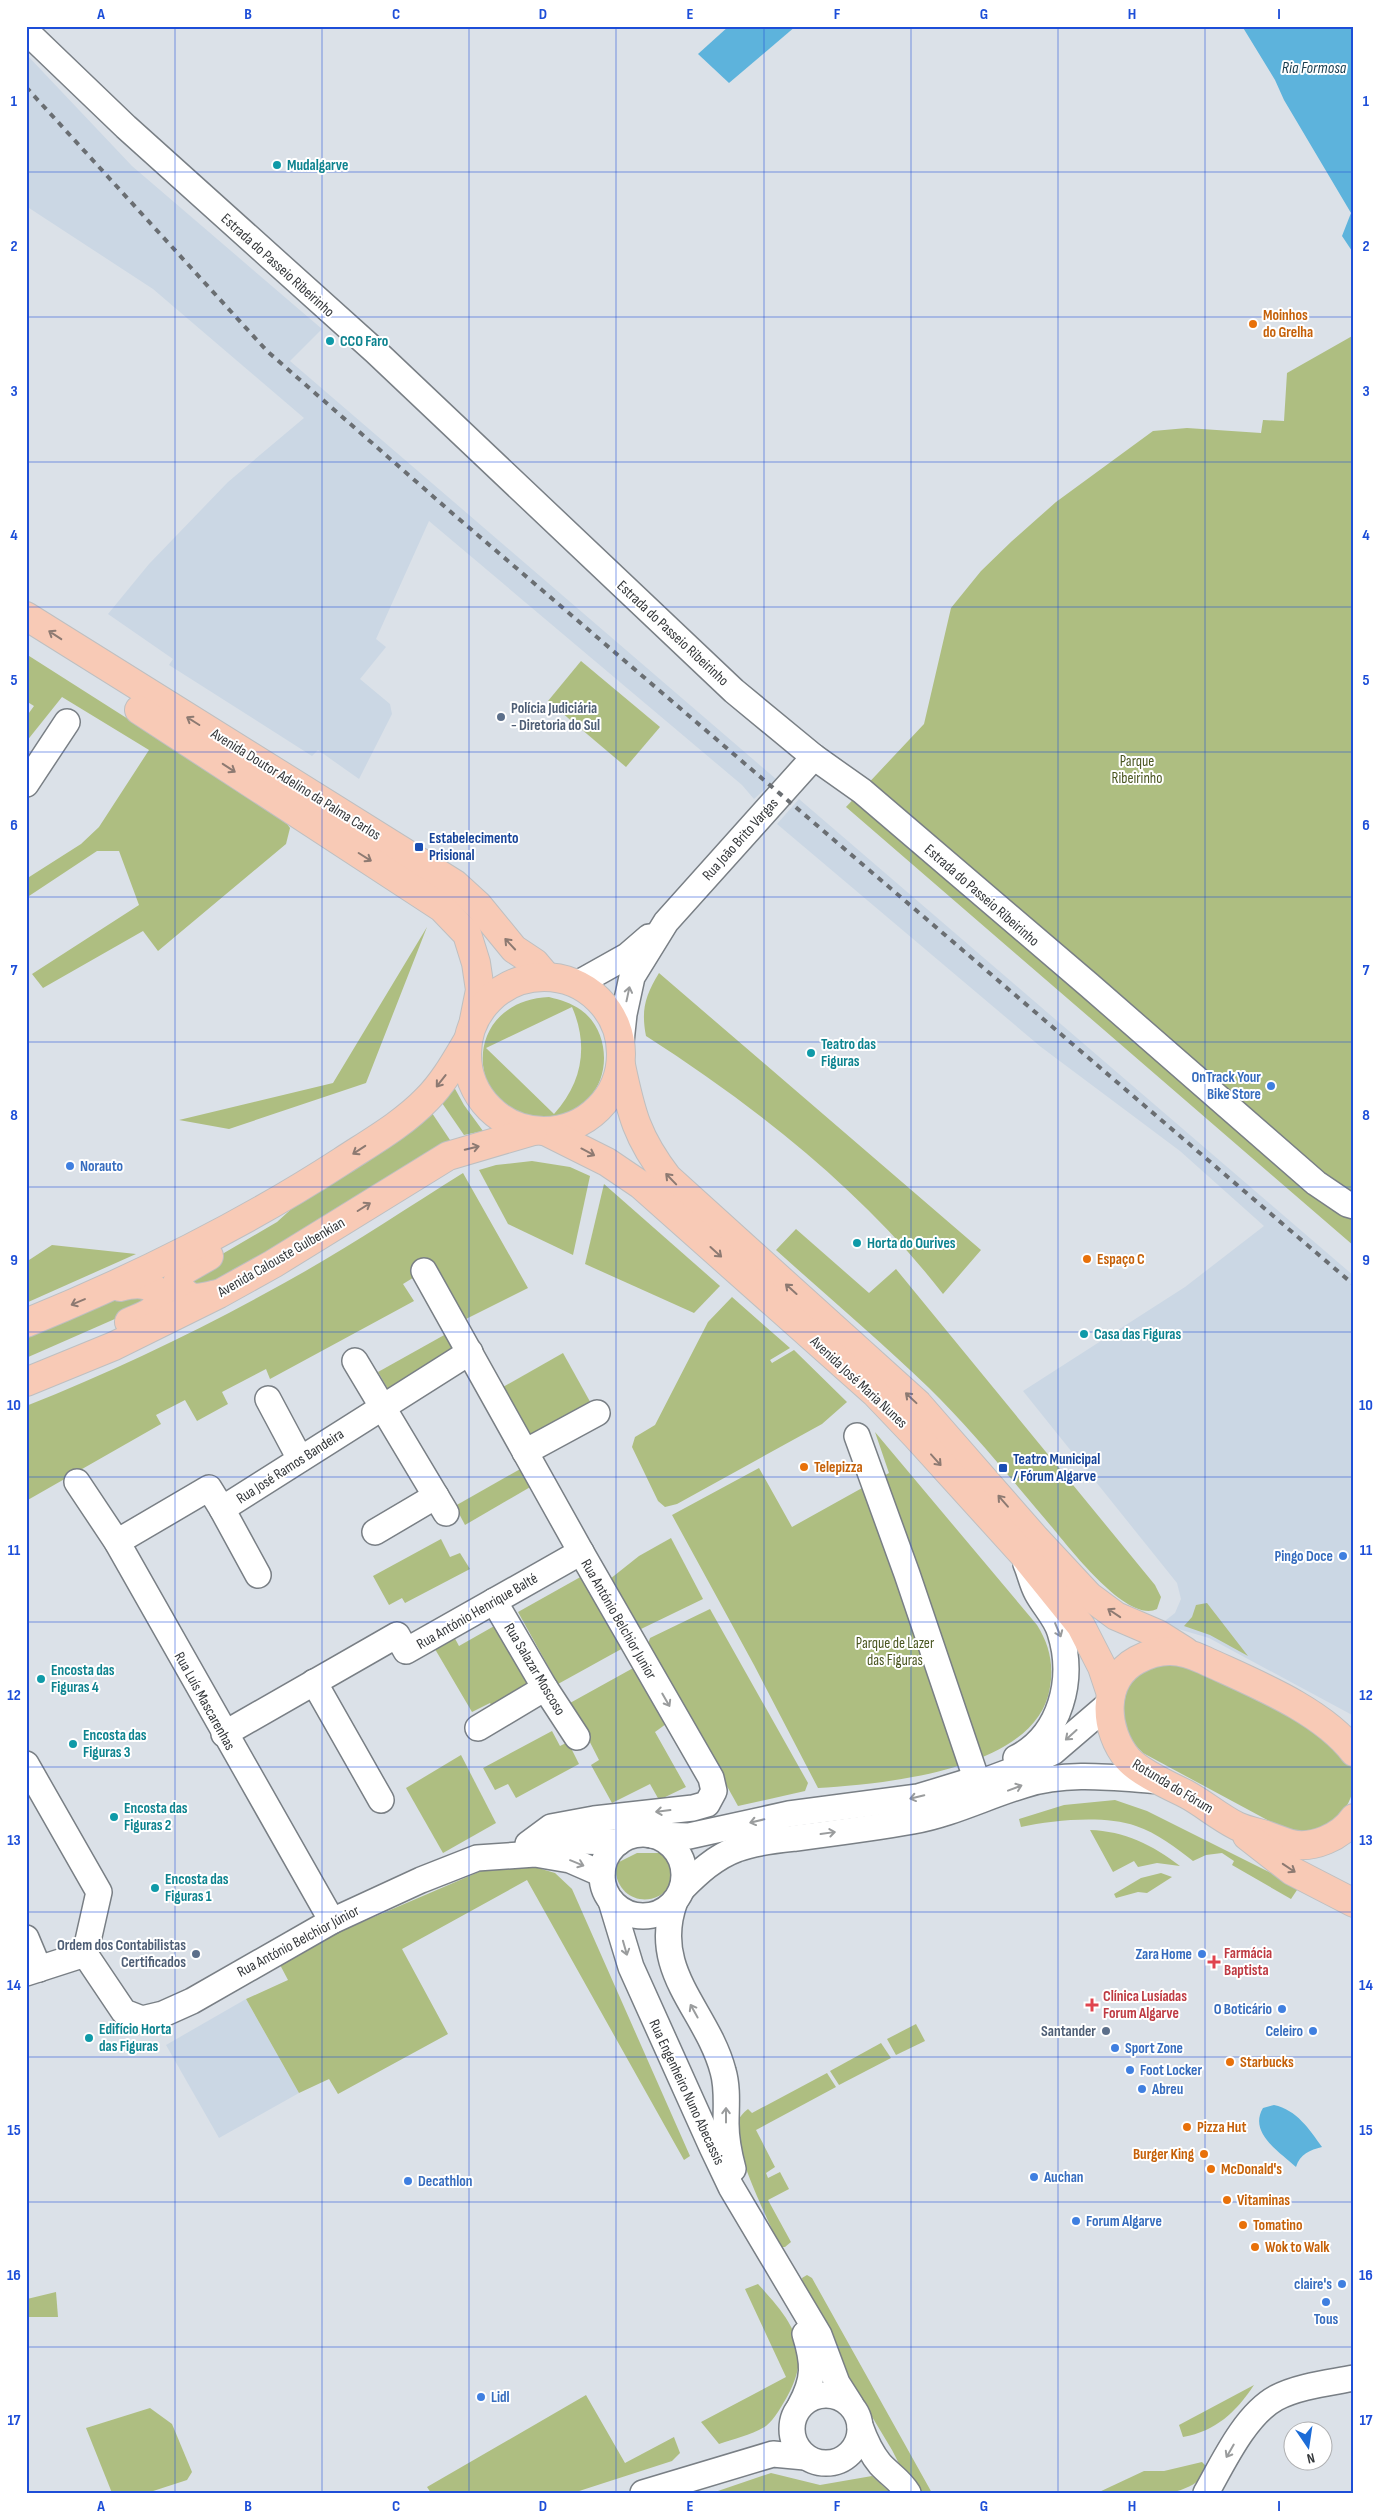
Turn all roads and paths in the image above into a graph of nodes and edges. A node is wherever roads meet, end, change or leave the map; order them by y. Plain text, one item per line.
1 (26, 31) edge
2 (26, 616) edge
3 (26, 637) edge
4 (68, 722) dead end
5 (814, 757) junction
6 (26, 784) edge
7 (666, 922) junction
8 (546, 976) junction
9 (577, 984) junction
10 (471, 1030) junction
11 (621, 1053) junction
12 (538, 1131) junction
13 (292, 1193) junction
14 (1350, 1205) edge
15 (424, 1271) dead end
16 (104, 1291) junction
17 (219, 1294) junction
18 (26, 1323) edge
19 (470, 1352) junction
20 (355, 1361) dead end
21 (26, 1367) edge
22 (26, 1382) edge
23 (268, 1399) dead end
24 (382, 1406) junction
25 (597, 1413) dead end
26 (857, 1436) dead end
27 (525, 1452) junction
28 (300, 1458) junction
29 (77, 1482) dead end
30 (222, 1509) junction
31 (375, 1532) dead end
32 (116, 1542) junction
33 (581, 1552) junction
34 (1023, 1554) junction
35 (258, 1575) dead end
36 (494, 1601) junction
37 (1185, 1651) junction
38 (314, 1682) junction
39 (545, 1688) junction
40 (1110, 1699) junction
41 (478, 1728) dead end
42 (224, 1734) junction
43 (577, 1737) dead end
44 (1354, 1752) edge
45 (26, 1764) edge
46 (970, 1780) junction
47 (1160, 1781) junction
48 (381, 1800) dead end
49 (1354, 1818) edge
50 (1237, 1826) junction
51 (651, 1835) junction
52 (619, 1842) junction
53 (528, 1844) junction
54 (477, 1858) junction
55 (602, 1874) junction
56 (678, 1895) junction
57 (611, 1901) junction
58 (1354, 1903) edge
59 (332, 1921) junction
60 (26, 1938) edge
61 (85, 1954) junction
62 (32, 1971) edge
63 (782, 2274) junction
64 (795, 2298) junction
65 (1354, 2378) edge
66 (798, 2411) junction
67 (856, 2416) junction
68 (805, 2457) junction
69 (719, 2470) junction
70 (643, 2493) edge
71 (908, 2493) edge
72 (1206, 2493) edge

1 - 5 street, Estrada do Passeio Ribeirinho
8 -> 2 main road, Avenida Doutor Adelino da Palma Carlos
3 -> 10 main road, Avenida Doutor Adelino da Palma Carlos
4 - 6 street
5 - 7 street, Rua João Brito Vargas
5 - 14 street, Estrada do Passeio Ribeirinho
7 - 9 street, Rua João Brito Vargas
11 -> 7 street, Rua João Brito Vargas
8 - 9 main road
8 - 10 main road
9 - 11 main road
10 - 12 main road
10 -> 13 main road
11 - 12 main road
37 -> 11 main road, Avenida José Maria Nunes
17 -> 12 main road, Avenida Calouste Gulbenkian
12 -> 34 main road, Avenida José Maria Nunes
13 - 16 main road
13 - 17 main road
15 - 19 street, Rua António Belchior Junior
16 -> 18 main road
16 - 21 main road
17 - 22 main road, Avenida Calouste Gulbenkian
19 - 24 street, Rua José Ramos Bandeira
19 - 27 street, Rua António Belchior Junior
20 - 24 street
23 - 28 street
24 - 28 street, Rua José Ramos Bandeira
24 - 31 street
25 - 27 street
26 - 46 street
27 - 33 street, Rua António Belchior Junior
28 - 30 street, Rua José Ramos Bandeira
29 - 32 street, Rua Luís Mascarenhas
30 - 32 street, Rua José Ramos Bandeira
30 - 35 street
32 - 42 street, Rua Luís Mascarenhas
33 - 36 street, Rua António Henrique Balté
33 -> 53 street, Rua António Belchior Junior
34 - 40 main road, Avenida José Maria Nunes
34 -> 46 street
36 - 38 street, Rua António Henrique Balté
36 - 39 street, Rua Salazar Moscoso
37 - 40 main road
37 - 44 main road
38 - 42 street, Rua António Henrique Balté
38 - 48 street
39 - 41 street
39 - 43 street, Rua Salazar Moscoso
40 -> 46 street
40 - 47 main road, Rotunda do Fórum
42 - 59 street, Rua Luís Mascarenhas
45 - 61 street
46 -> 51 street
47 - 50 main road, Rotunda do Fórum
56 -> 47 street
49 - 50 main road, Rotunda do Fórum
50 -> 58 main road
51 - 52 street
51 - 56 street
52 - 53 street
52 - 55 street
53 - 54 street
54 -> 55 street, Rua António Belchior Júnior
54 - 59 street, Rua António Belchior Júnior
55 - 57 street
56 - 57 street
63 -> 56 street, Rua Engenheiro Nuno Abecassis
57 -> 63 street, Rua Engenheiro Nuno Abecassis
59 - 61 street, Rua António Belchior Júnior
60 - 62 street
61 - 62 street
63 - 64 street, Rua Engenheiro Nuno Abecassis
64 - 66 street, Rua Engenheiro Nuno Abecassis
64 - 67 street, Rua Engenheiro Nuno Abecassis
65 -> 72 street
66 - 67 street
66 - 68 street
66 - 69 street
67 - 68 street
67 - 71 street, Rua Engenheiro Nuno Abecassis
68 - 69 street
69 - 70 street

